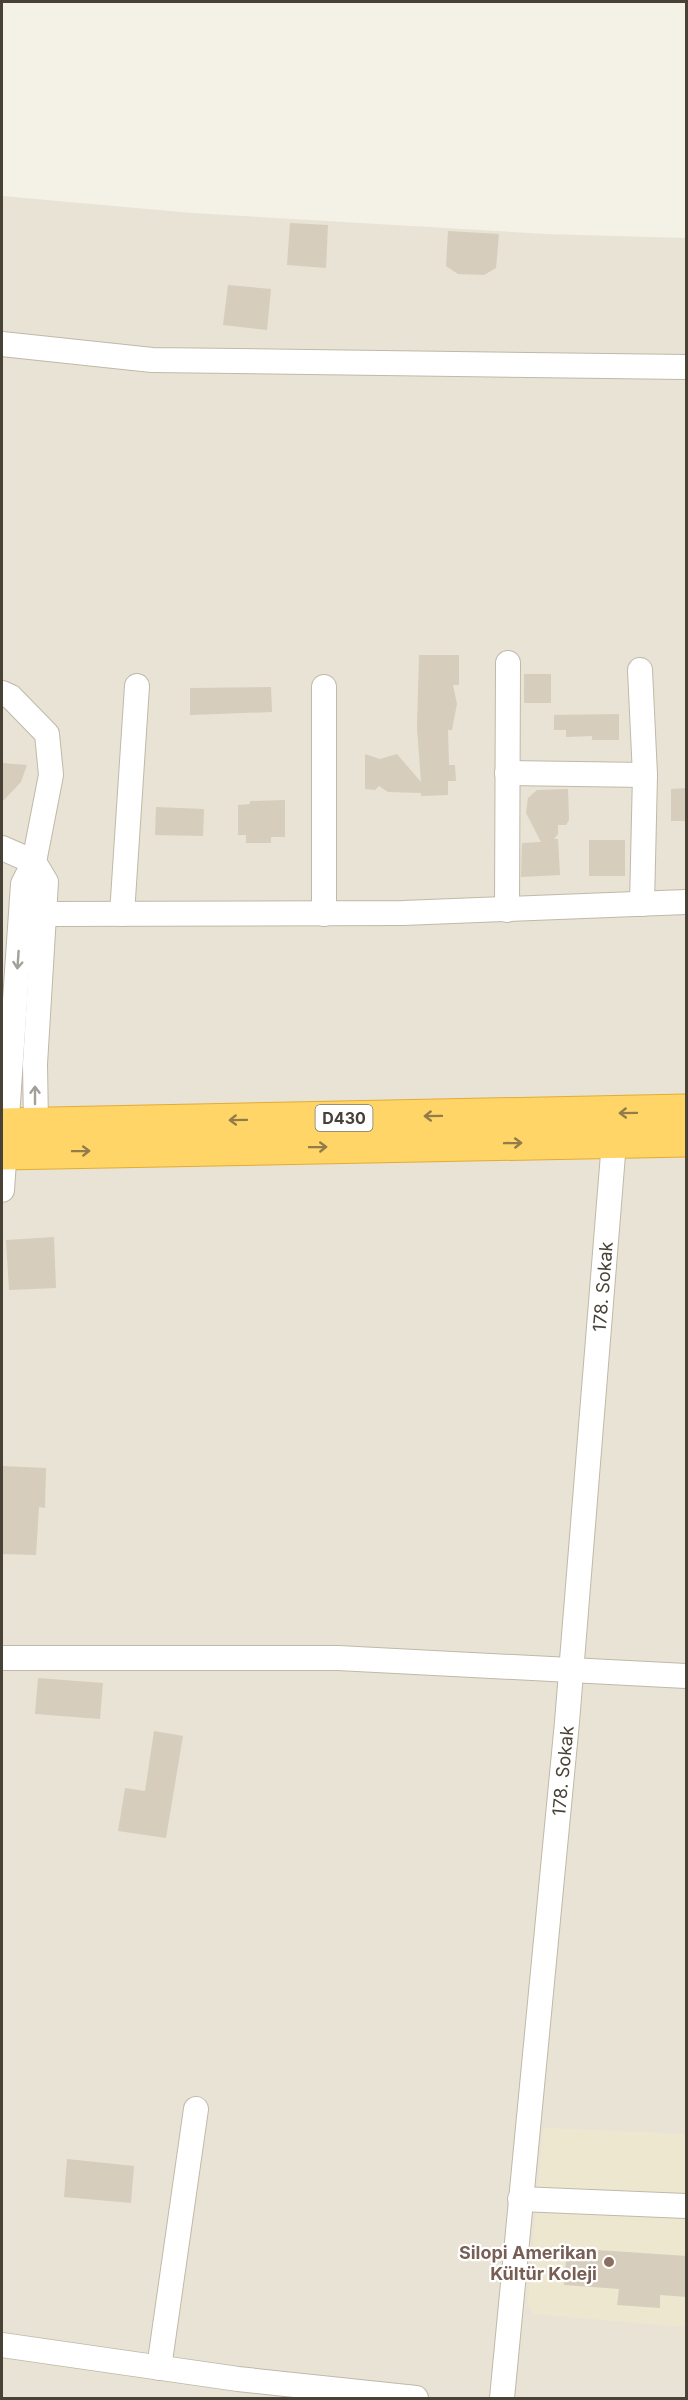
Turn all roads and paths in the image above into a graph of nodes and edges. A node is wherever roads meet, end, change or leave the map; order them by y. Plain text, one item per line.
1 (2, 344) edge
2 (687, 367) edge
3 (508, 663) dead end
4 (640, 670) dead end
5 (137, 686) dead end
6 (324, 687) dead end
7 (2, 693) edge
8 (507, 773) junction
9 (645, 775) junction
10 (2, 848) edge
11 (34, 862) junction
12 (687, 903) edge
13 (642, 904) junction
14 (507, 910) junction
15 (22, 913) edge
16 (122, 914) junction
17 (324, 914) junction
18 (687, 1111) edge
19 (16, 1138) edge
20 (687, 1140) edge
21 (614, 1142) junction
22 (2, 1190) edge
23 (2, 1658) edge
24 (572, 1668) junction
25 (687, 1676) edge
26 (196, 2109) dead end
27 (520, 2199) junction
28 (687, 2206) edge
29 (2, 2345) edge
30 (159, 2368) junction
31 (236, 2389) edge
32 (416, 2398) edge
33 (502, 2398) edge

1 - 2 street
3 - 8 street
4 - 9 street
5 - 16 street
6 - 17 street
7 - 11 street
8 - 9 street
8 - 14 street
9 - 13 street
10 - 11 street
11 - 15 street
12 - 13 street
13 - 14 street
14 - 17 street
15 - 16 street
15 - 19 street
16 - 17 street
18 -> 19 highway, D430
19 -> 21 highway, D430
19 - 22 street
20 - 21 highway, D430
21 - 24 street, 178. Sokak
23 - 24 street
24 - 25 street
24 - 27 street, 178. Sokak
26 - 30 street
27 - 28 street
27 - 33 street, 178. Sokak
29 - 30 street
30 - 31 street
31 - 32 street

